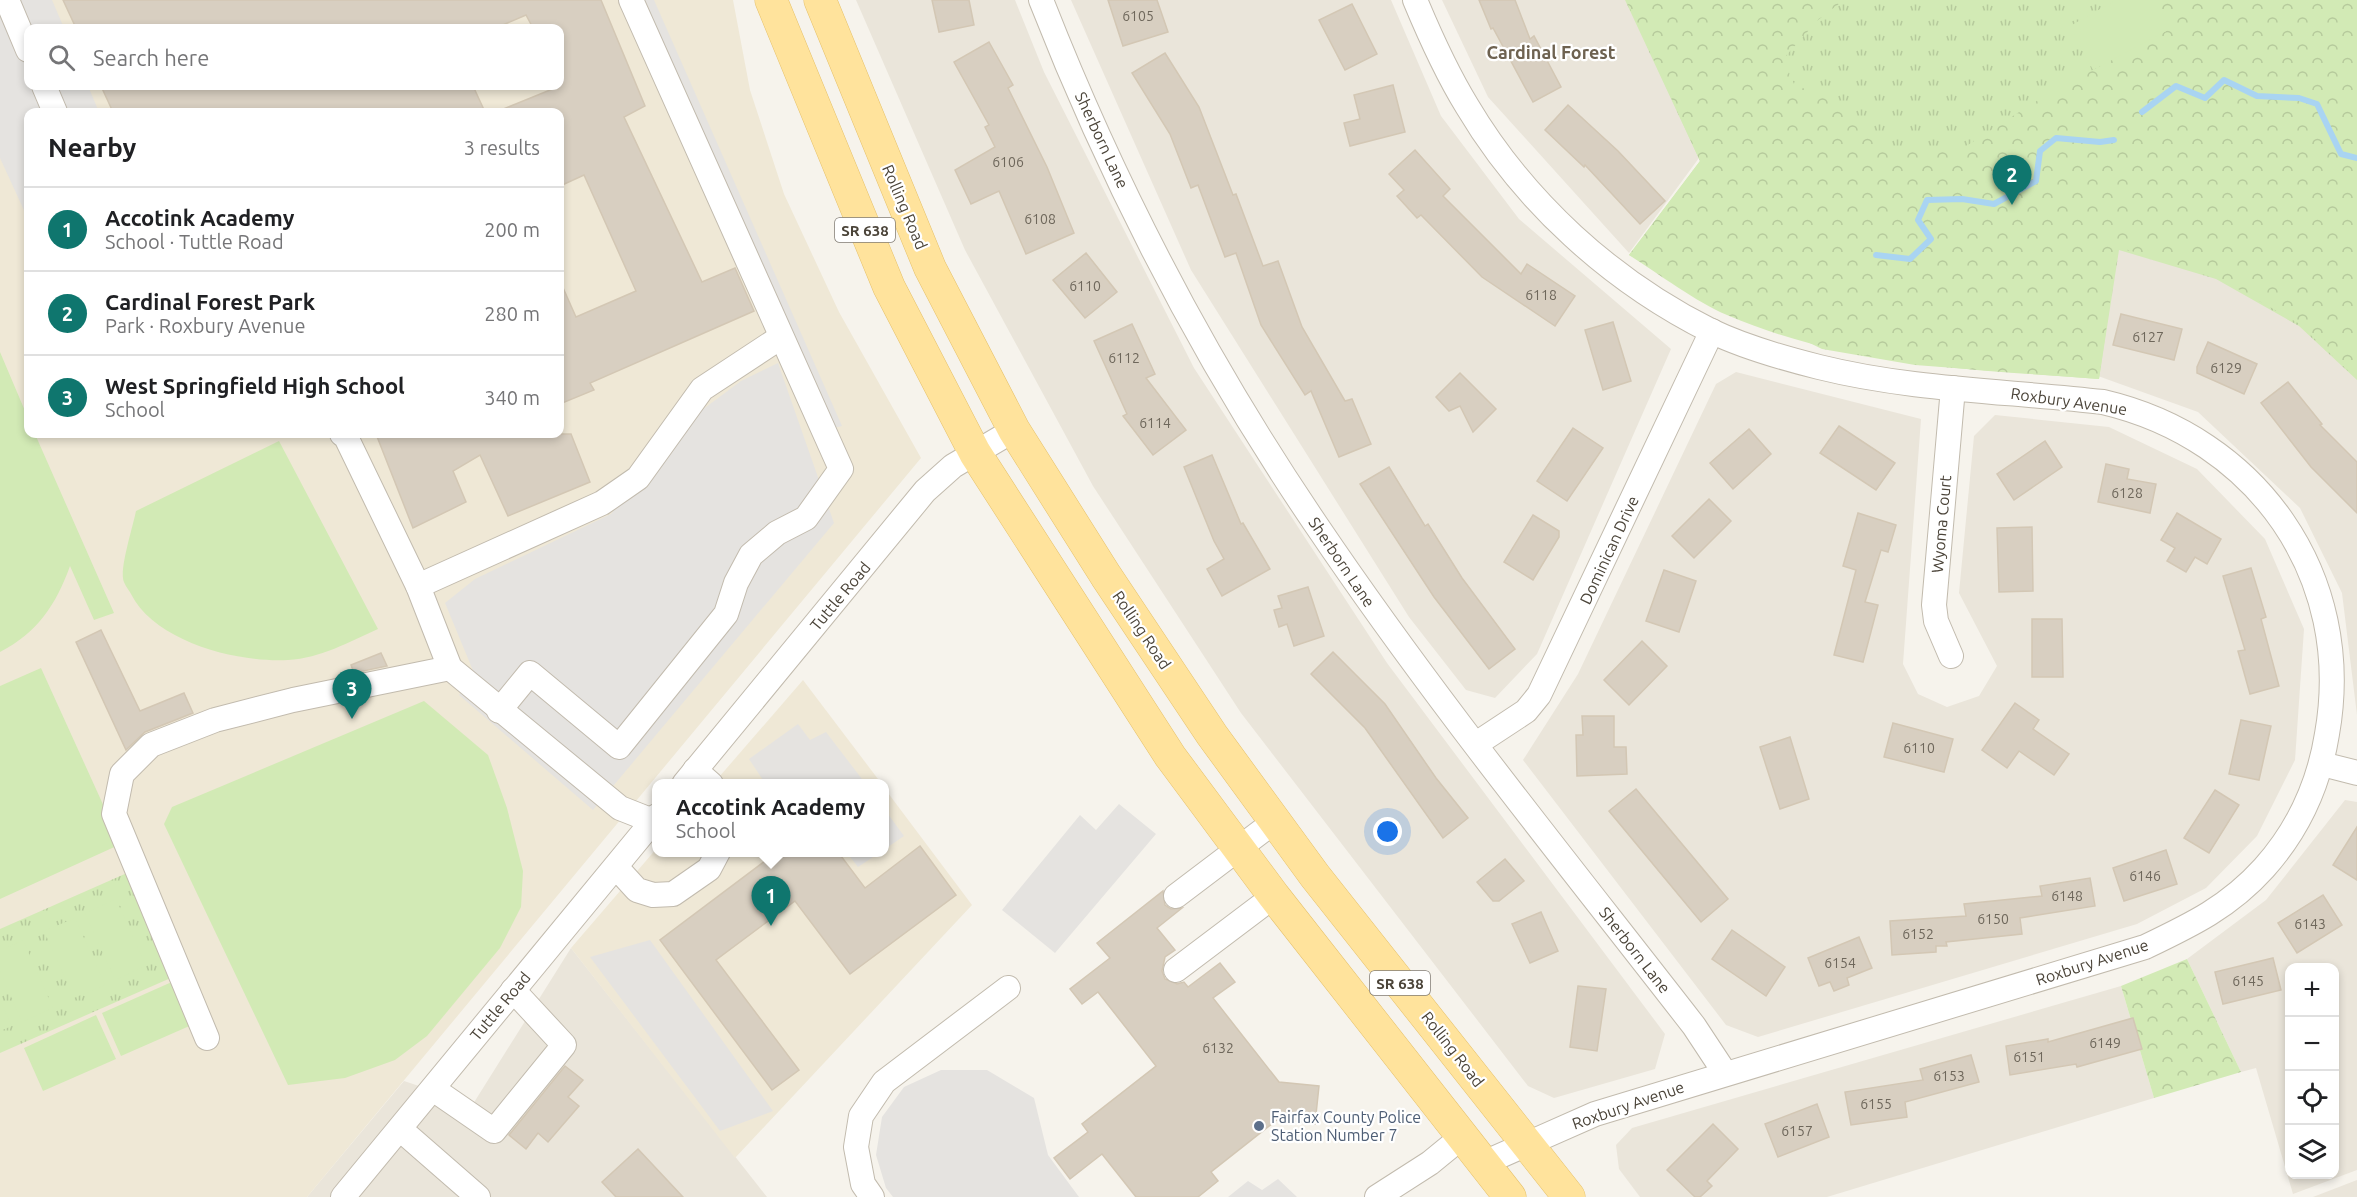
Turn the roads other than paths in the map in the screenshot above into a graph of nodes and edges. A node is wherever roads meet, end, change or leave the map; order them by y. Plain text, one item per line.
1 (7, 0) edge
2 (631, 0) edge
3 (771, 0) edge
4 (820, 0) edge
5 (1041, 0) edge
6 (1415, 0) edge
7 (24, 40) edge
8 (46, 90) edge
9 (53, 108) edge
10 (777, 328) junction
11 (1712, 331) junction
12 (1953, 388) junction
13 (1014, 430) junction
14 (346, 438) edge
15 (975, 453) junction
16 (418, 585) junction
17 (1951, 656) dead end
18 (450, 668) junction
19 (499, 711) junction
20 (1476, 744) junction
21 (2322, 764) junction
22 (2357, 772) edge
23 (696, 779) edge
24 (652, 818) edge
25 (1275, 821) junction
26 (652, 823) edge
27 (1239, 848) junction
28 (715, 857) edge
29 (616, 867) junction
30 (1176, 896) dead end
31 (1274, 896) junction
32 (1176, 970) dead end
33 (1008, 988) dead end
34 (513, 990) junction
35 (207, 1038) dead end
36 (1725, 1073) junction
37 (433, 1089) junction
38 (400, 1129) junction
39 (1462, 1136) junction
40 (1527, 1144) junction
41 (1484, 1163) junction
42 (343, 1197) edge
43 (478, 1197) edge
44 (872, 1197) edge
45 (1377, 1197) edge
46 (1510, 1197) edge
47 (1569, 1197) edge

1 - 7 street
2 - 10 street
3 - 15 main road, SR 638
4 - 13 main road, Rolling Road / SR 638
5 - 20 street, Sherborn Lane
6 - 11 street, Roxbury Avenue
8 - 9 street
10 - 16 street
10 - 19 street
11 - 12 street, Roxbury Avenue
11 - 20 street, Dominican Drive
12 - 17 street, Wyoma Court
12 - 21 street, Roxbury Avenue
13 - 15 street, Tuttle Road
13 - 25 main road, Rolling Road / SR 638
14 - 16 street
15 - 23 street, Tuttle Road
15 - 27 main road, SR 638
16 - 18 street
18 - 19 street
18 - 35 street
19 - 24 street
20 - 36 street, Sherborn Lane
21 - 22 street
21 - 36 street, Roxbury Avenue
25 - 27 street
25 - 40 main road, Rolling Road / SR 638
26 - 29 street, Tuttle Road
27 - 30 street
27 - 31 main road, SR 638
28 - 29 street
29 - 34 street, Tuttle Road
31 - 32 street
31 - 39 main road, SR 638
33 - 44 street
34 - 37 street, Tuttle Road
34 - 37 street
36 - 40 street, Roxbury Avenue
37 - 38 street, Tuttle Road
38 - 42 street, Tuttle Road
38 - 43 street
39 - 41 main road, SR 638
39 - 45 street
40 - 41 street, Roxbury Avenue
40 - 47 main road, Rolling Road / SR 638
41 - 46 main road, SR 638

